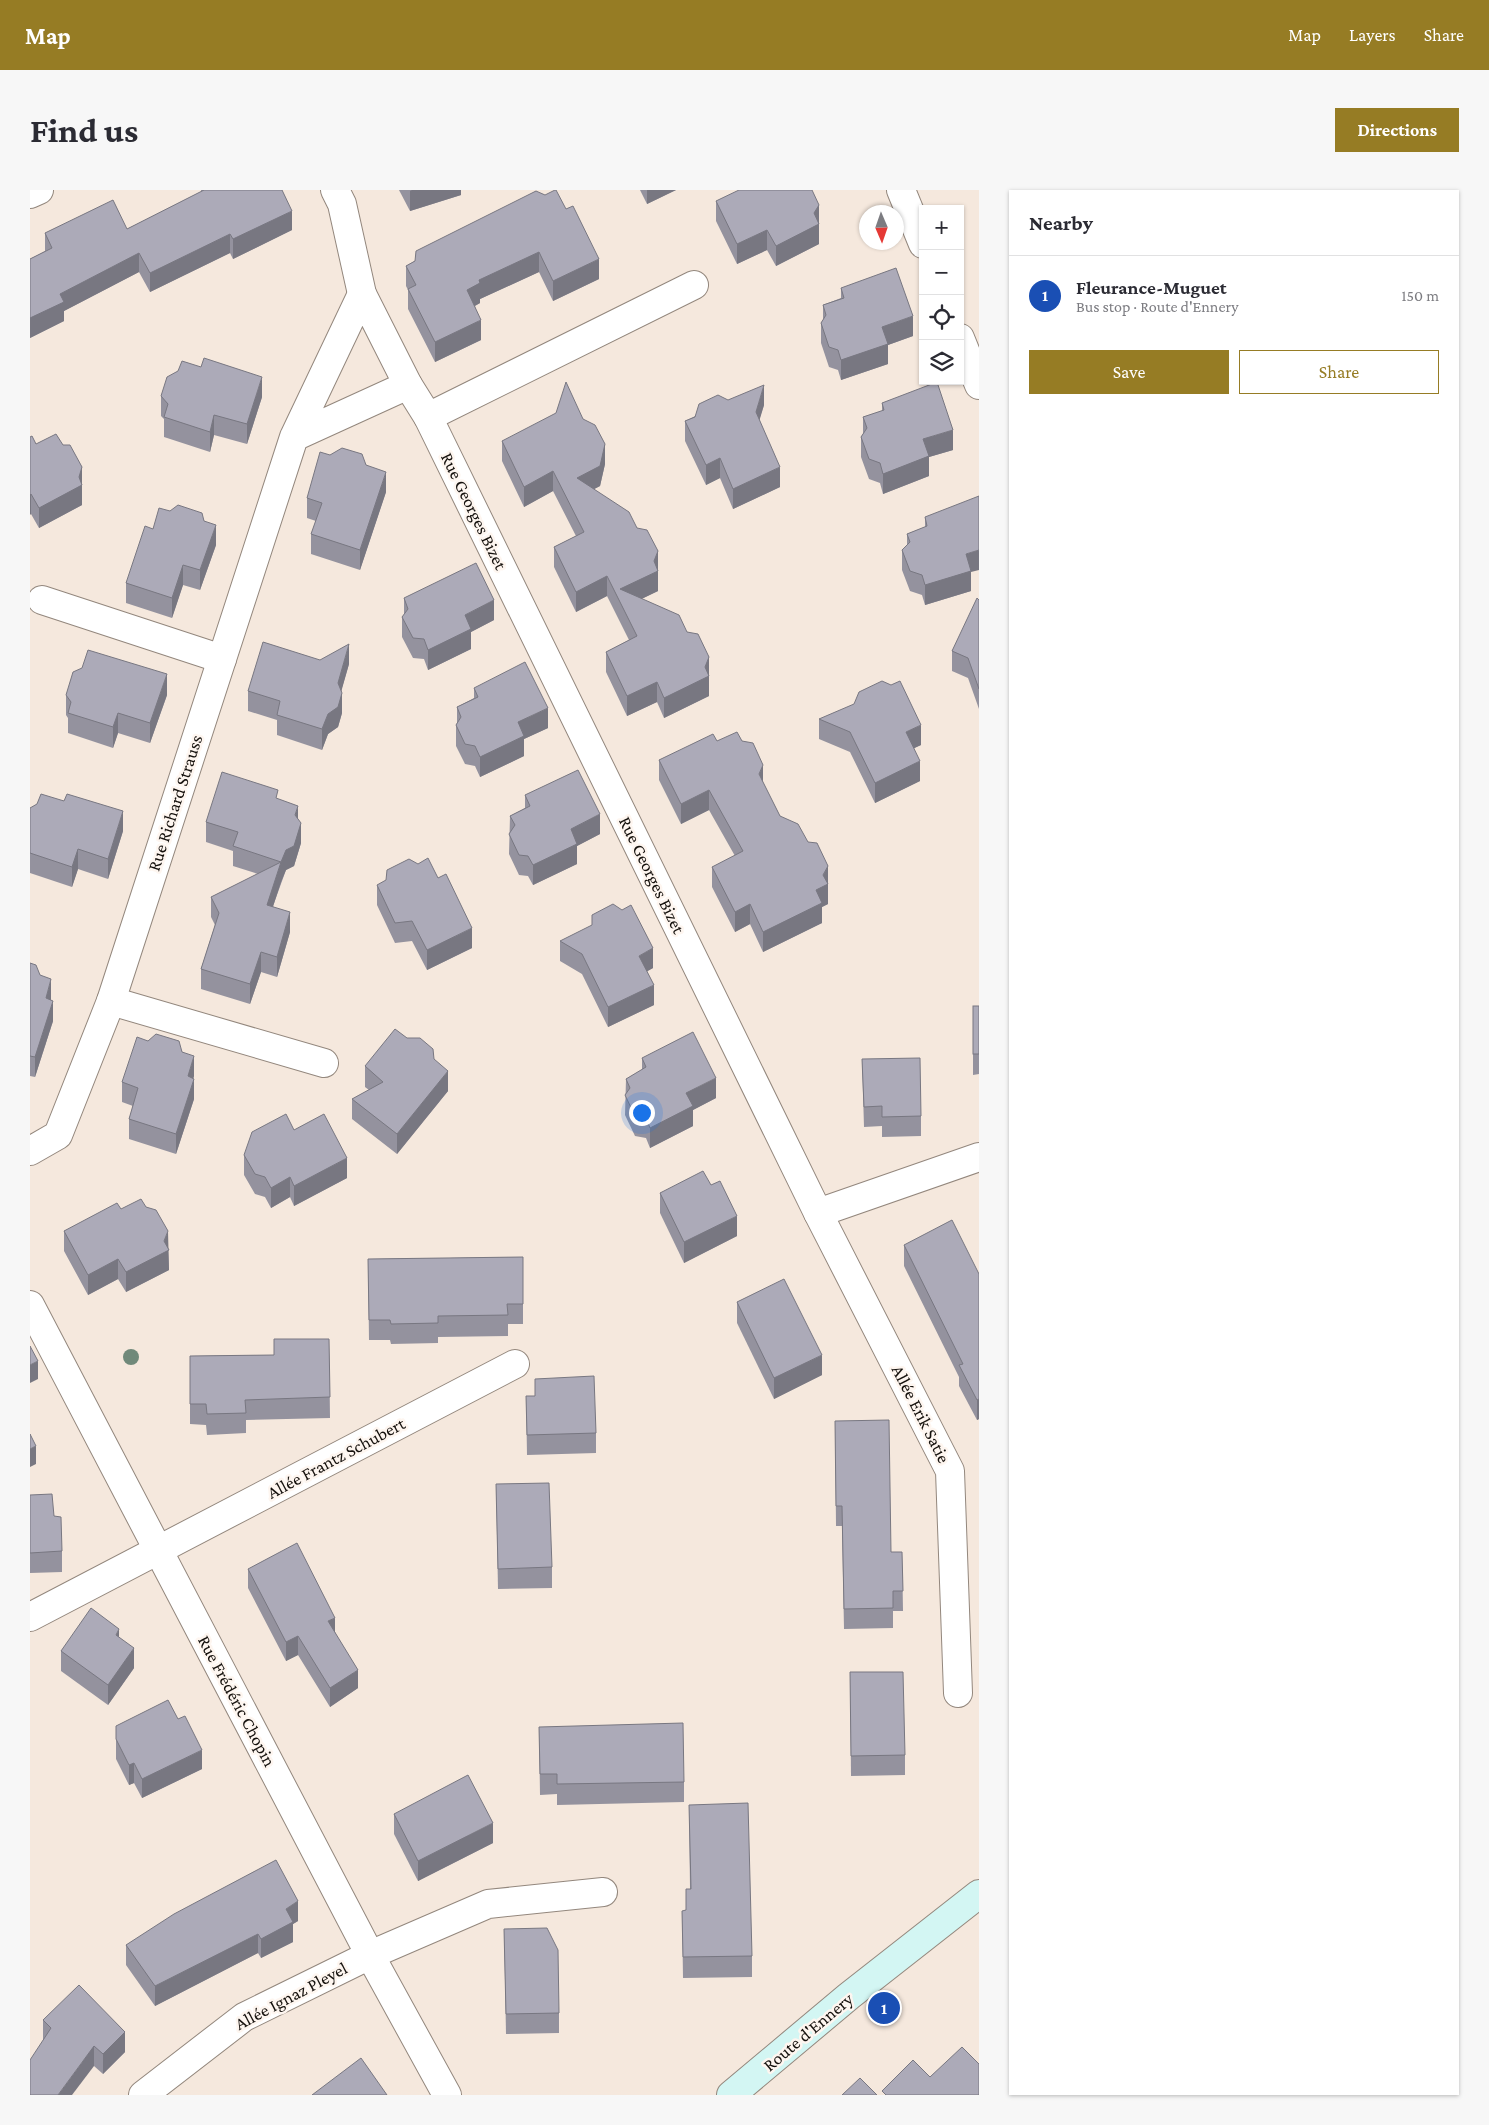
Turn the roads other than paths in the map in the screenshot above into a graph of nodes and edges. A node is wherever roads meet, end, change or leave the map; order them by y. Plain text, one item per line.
1 (39, 190) edge
2 (335, 190) edge
3 (901, 190) edge
4 (30, 194) edge
5 (919, 234) edge
6 (694, 285) dead end
7 (362, 294) junction
8 (961, 340) edge
9 (408, 385) junction
10 (979, 385) edge
11 (428, 417) junction
12 (294, 437) junction
13 (42, 600) dead end
14 (222, 659) junction
15 (112, 1001) junction
16 (324, 1063) dead end
17 (30, 1151) edge
18 (979, 1157) edge
19 (818, 1213) junction
20 (30, 1305) edge
21 (515, 1364) dead end
22 (157, 1552) junction
23 (30, 1617) edge
24 (958, 1693) dead end
25 (603, 1892) dead end
26 (979, 1894) edge
27 (370, 1954) junction
28 (143, 2095) edge
29 (447, 2095) edge
30 (731, 2095) edge

1 - 4 street
2 - 7 street
3 - 5 street
6 - 11 street
7 - 9 street, Rue Georges Bizet
7 - 12 street, Rue Richard Strauss
8 - 10 street
9 - 11 street, Rue Georges Bizet
9 - 12 street
11 - 19 street, Rue Georges Bizet
12 - 14 street, Rue Richard Strauss
13 - 14 street
14 - 15 street, Rue Richard Strauss
15 - 16 street
15 - 17 street, Rue Richard Strauss
18 - 19 street
19 - 24 street, Allée Erik Satie
20 - 22 street, Rue Frédéric Chopin
21 - 22 street, Allée Frantz Schubert
22 - 23 street, Allée Frantz Schubert
22 - 27 street, Rue Frédéric Chopin
25 - 27 street, Allée Ignaz Pleyel
26 - 30 street, Route d'Ennery
27 - 28 street, Allée Ignaz Pleyel
27 - 29 street, Rue Frédéric Chopin

